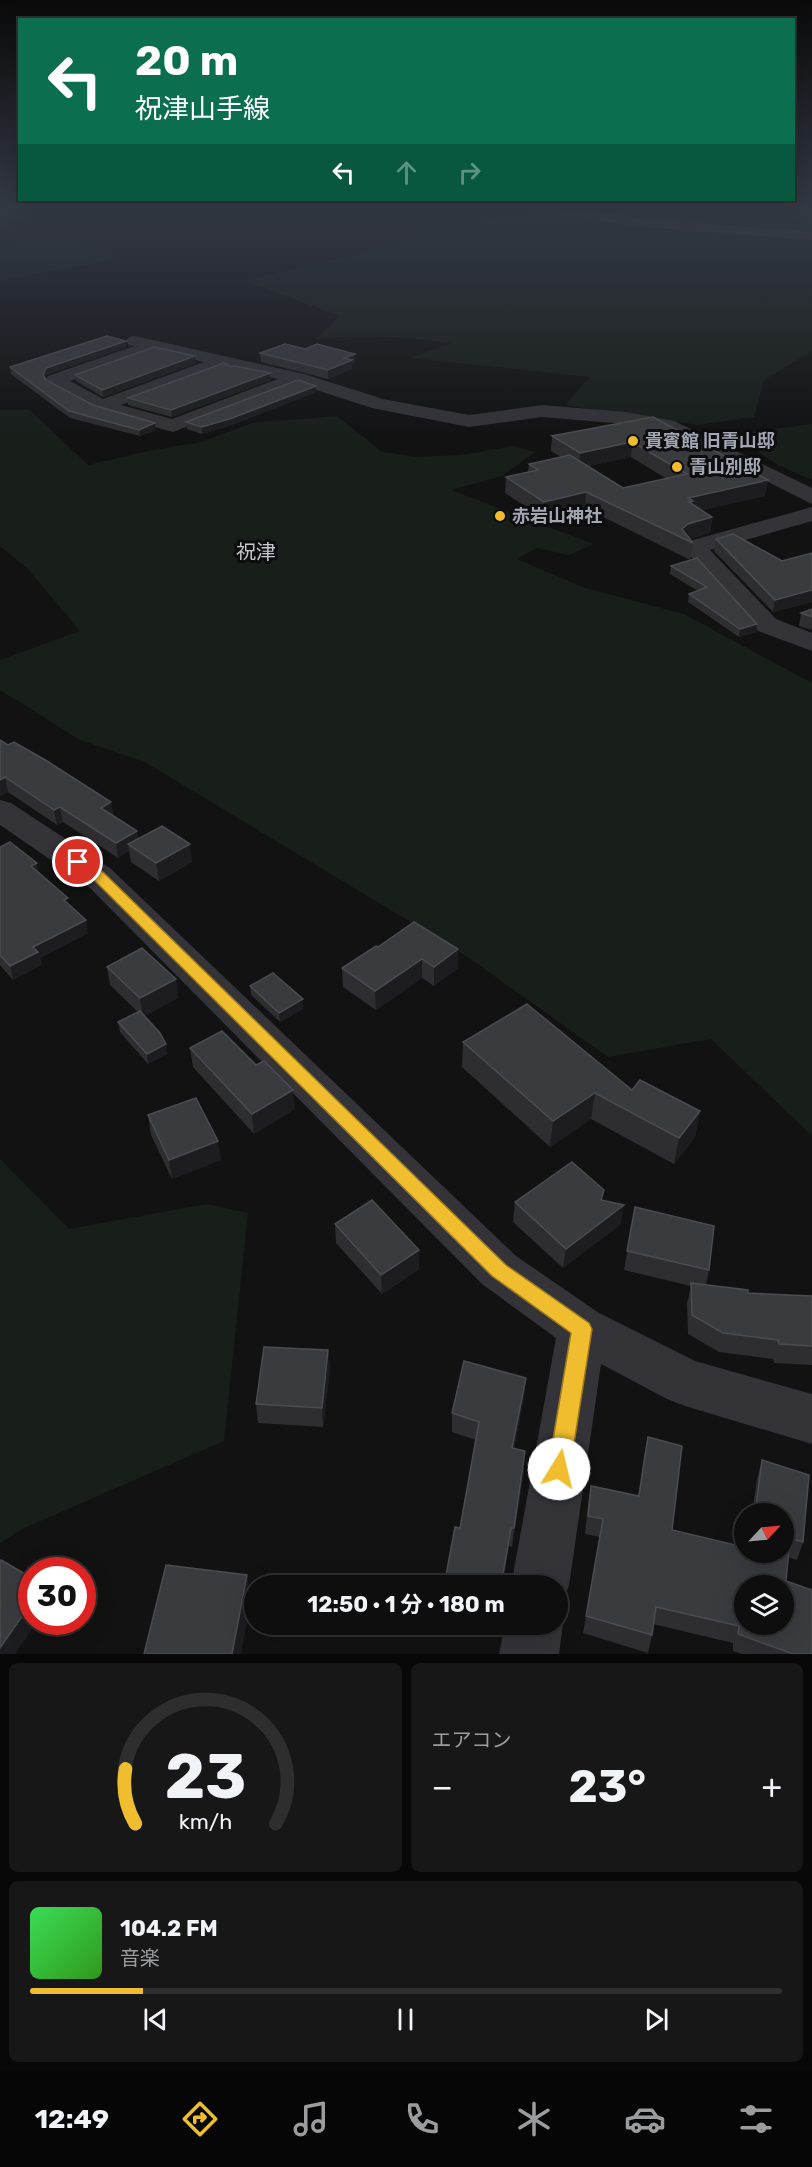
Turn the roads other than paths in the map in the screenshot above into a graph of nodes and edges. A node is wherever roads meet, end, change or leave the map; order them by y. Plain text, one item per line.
1 (224, 361) junction
2 (297, 378) junction
3 (102, 406) junction
4 (812, 497) edge
5 (812, 514) edge
6 (801, 615) edge
7 (767, 625) junction
8 (812, 643) edge
9 (0, 810) edge
10 (582, 1329) junction
11 (812, 1419) edge
12 (542, 1575) edge
13 (532, 1635) edge
14 (529, 1654) edge

1 - 2 street
1 - 3 street
1 - 3 street
2 - 3 street
2 - 4 street
5 - 7 street
6 - 7 street
7 - 8 street
9 - 10 street
10 - 11 street
10 - 12 street
13 - 14 street

